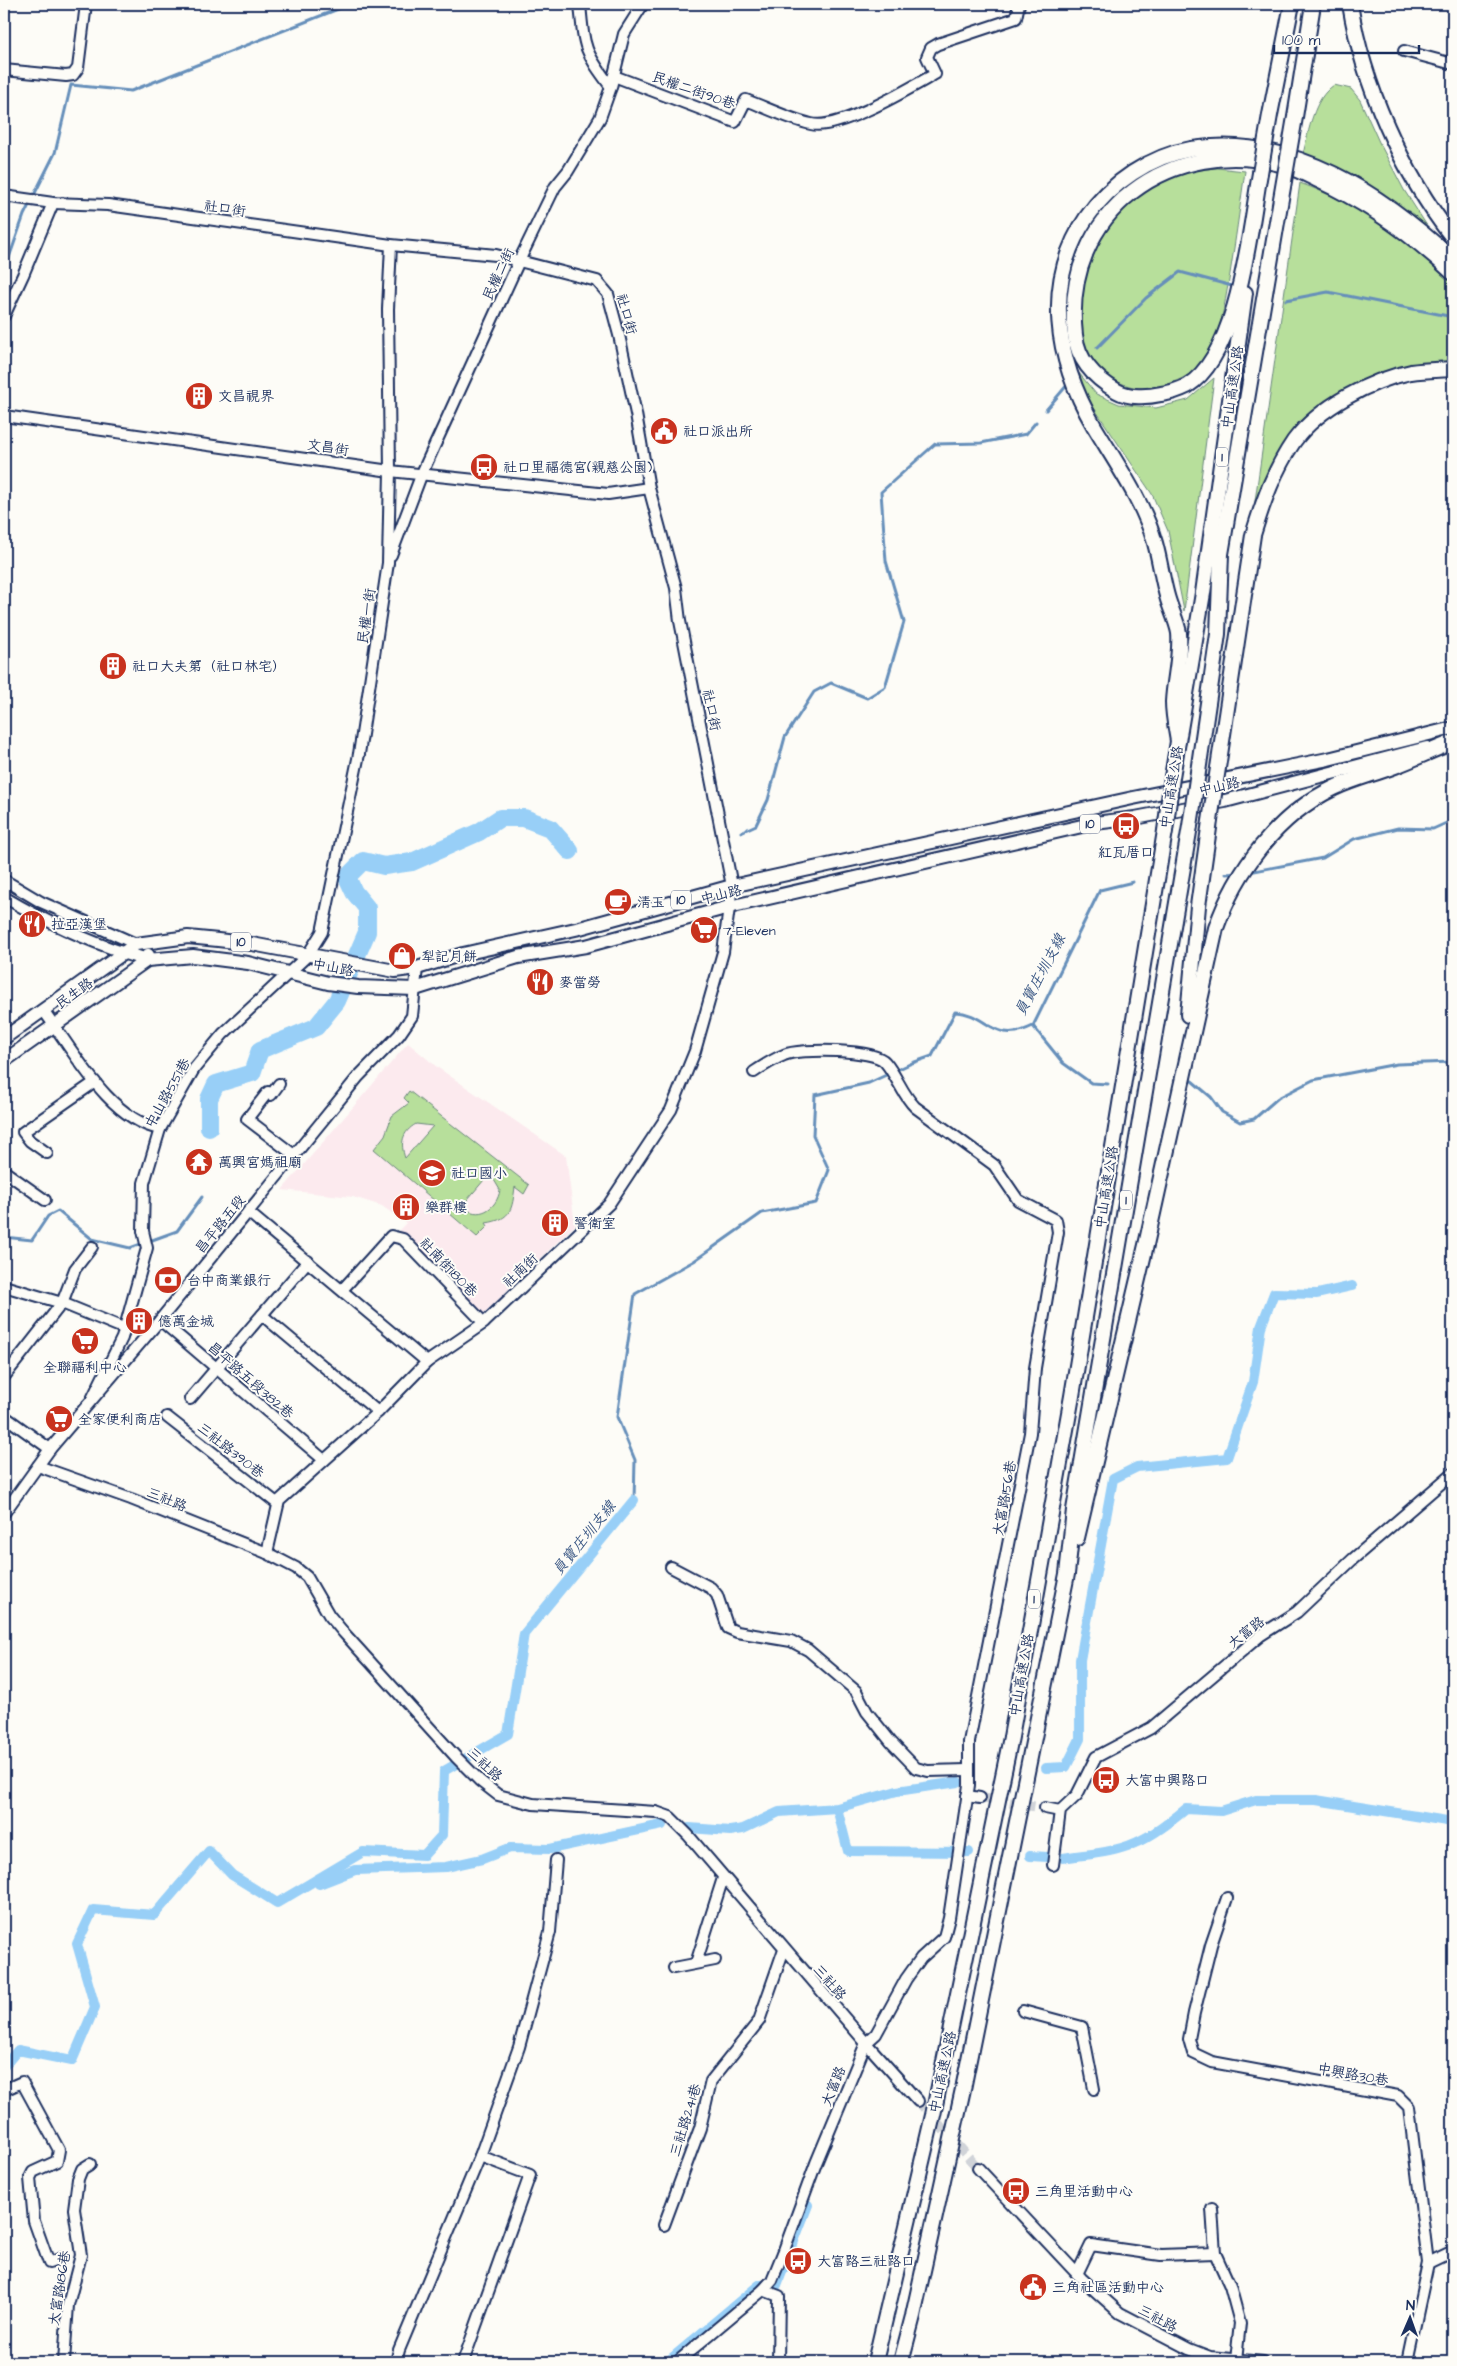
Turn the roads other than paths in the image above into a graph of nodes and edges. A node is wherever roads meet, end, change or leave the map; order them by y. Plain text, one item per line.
1 (86, 4) edge
2 (580, 4) edge
3 (643, 4) edge
4 (1018, 4) edge
5 (1292, 4) edge
6 (1313, 4) edge
7 (1350, 4) edge
8 (1404, 51) dead end
9 (1453, 64) edge
10 (4, 70) edge
11 (614, 76) junction
12 (611, 87) junction
13 (1260, 173) junction
14 (4, 196) edge
15 (53, 203) junction
16 (1453, 238) edge
17 (391, 245) junction
18 (1453, 260) edge
19 (519, 261) junction
20 (1453, 273) edge
21 (4, 316) edge
22 (1453, 369) edge
23 (4, 416) edge
24 (390, 471) junction
25 (422, 473) junction
26 (648, 488) junction
27 (388, 563) junction
28 (1453, 728) edge
29 (1178, 741) junction
30 (1452, 742) edge
31 (4, 880) edge
32 (732, 886) junction
33 (4, 897) edge
34 (729, 907) junction
35 (149, 942) junction
36 (136, 944) junction
37 (125, 953) junction
38 (307, 956) junction
39 (147, 960) junction
40 (417, 968) junction
41 (288, 973) junction
42 (415, 989) junction
43 (43, 1010) junction
44 (55, 1026) junction
45 (4, 1038) edge
46 (4, 1062) edge
47 (754, 1072) dead end
48 (95, 1082) junction
49 (279, 1084) dead end
50 (1179, 1090) junction
51 (160, 1129) junction
52 (47, 1154) dead end
53 (294, 1155) junction
54 (4, 1171) edge
55 (45, 1200) dead end
56 (248, 1212) junction
57 (92, 1247) dead end
58 (308, 1261) junction
59 (4, 1286) edge
60 (342, 1290) junction
61 (62, 1303) junction
62 (262, 1314) junction
63 (160, 1320) junction
64 (484, 1323) junction
65 (123, 1328) junction
66 (427, 1362) junction
67 (217, 1368) junction
68 (4, 1378) edge
69 (190, 1398) dead end
70 (92, 1399) junction
71 (378, 1412) junction
72 (4, 1416) edge
73 (168, 1417) dead end
74 (50, 1449) junction
75 (324, 1460) junction
76 (38, 1466) junction
77 (1453, 1473) edge
78 (278, 1504) junction
79 (4, 1513) edge
80 (266, 1553) junction
81 (671, 1567) dead end
82 (1067, 1574) junction
83 (967, 1770) junction
84 (967, 1796) junction
85 (980, 1798) tunnel mouth
86 (1045, 1808) tunnel mouth
87 (1060, 1811) junction
88 (556, 1860) dead end
89 (1053, 1865) dead end
90 (723, 1878) junction
91 (1228, 1898) dead end
92 (784, 1949) junction
93 (715, 1960) dead end
94 (696, 1963) junction
95 (674, 1968) dead end
96 (1023, 2011) dead end
97 (866, 2044) junction
98 (1094, 2089) dead end
99 (4, 2090) edge
100 (918, 2100) tunnel mouth
101 (480, 2156) junction
102 (90, 2164) dead end
103 (978, 2168) tunnel mouth
104 (1212, 2209) dead end
105 (664, 2225) dead end
106 (1453, 2252) edge
107 (1215, 2253) junction
108 (62, 2258) dead end
109 (1428, 2264) junction
110 (1077, 2274) junction
111 (762, 2290) junction
112 (1236, 2360) junction
113 (64, 2362) edge
114 (396, 2362) edge
115 (463, 2362) edge
116 (677, 2362) edge
117 (778, 2362) edge
118 (875, 2362) edge
119 (901, 2362) edge
120 (1263, 2362) edge
121 (1407, 2362) edge

1 - 10 street
2 - 12 street
3 - 11 street, 民權二街
4 - 11 street, 民權二街90巷
5 - 13 highway, 中山高速公路 / 1, bridge
6 - 82 highway, 中山高速公路 / 1, bridge
7 - 16 highway
8 - 9 street
11 - 12 street, 民權二街
12 - 19 street, 民權二街
13 - 20 highway
13 - 29 highway, 中山高速公路 / 1
14 - 15 street, 社口街
15 - 17 street, 社口街
15 - 21 street
17 - 19 street, 社口街
17 - 24 street, 民權一街
18 - 29 highway
19 - 25 street, 民權二街
19 - 26 street, 社口街
22 - 50 highway, bridge
23 - 24 street, 文昌街
24 - 25 street, 文昌街
24 - 27 street, 民權一街
25 - 26 street, 文昌街
25 - 27 street, 民權二街
26 - 32 street, 社口街
27 - 38 street, 民權一街
28 - 32 main road, 中山路 / 10
29 - 118 highway, 中山高速公路 / 1, bridge
30 - 34 main road, 中山路 / 10
30 - 50 highway
31 - 36 street
32 - 34 street, 社南街
32 - 40 main road, 中山路 / 10
33 - 37 street, 中山路
34 - 42 main road, 中山路 / 10
34 - 64 street, 社南街
35 - 36 main road, 中山路 / 10
35 - 38 main road, 中山路 / 10
35 - 39 main road
36 - 37 main road, 民生路
37 - 39 main road, 中山路 / 10
37 - 43 main road, 民生路
38 - 40 main road, 中山路 / 10
38 - 41 street, 民權一街
39 - 41 main road, 中山路 / 10
39 - 44 main road, 民生路
40 - 42 street, 昌平路五段
41 - 42 main road, 中山路 / 10
41 - 51 street, 中山路551巷
42 - 53 street, 昌平路五段
43 - 44 street
43 - 45 main road, 民生路
44 - 46 main road, 民生路
44 - 48 street
47 - 83 street, 大富路156巷
48 - 51 street
48 - 52 street
49 - 53 street
50 - 82 highway
51 - 65 street, 中山路551巷
53 - 56 street, 昌平路五段
54 - 55 street
56 - 58 street
56 - 63 street, 昌平路五段
57 - 61 street
58 - 60 street
58 - 62 street
59 - 61 street
60 - 64 street, 社南街180巷
60 - 66 street
61 - 65 street
61 - 68 street
62 - 67 street
62 - 71 street
63 - 67 street, 昌平路五段382巷
63 - 70 street, 昌平路五段
64 - 66 street, 社南街
65 - 70 street, 中山路551巷
66 - 71 street, 社南街
67 - 69 street
67 - 75 street, 昌平路五段382巷
70 - 74 street, 昌平路五段
71 - 75 street, 社南街
72 - 74 street
73 - 78 street, 三社路390巷
74 - 76 street, 昌平路五段
75 - 78 street, 社南街
76 - 79 street, 昌平路五段
76 - 80 street, 三社路
77 - 87 street, 大富路
78 - 80 street
80 - 90 street, 三社路
81 - 83 street
82 - 119 highway, 中山高速公路 / 1
83 - 84 street, 大富路
84 - 85 street
84 - 97 street, 大富路
86 - 87 street
87 - 89 street
88 - 101 street
90 - 92 street, 三社路
90 - 94 street
91 - 109 street, 中興路30巷
92 - 97 street, 三社路
92 - 105 street, 三社路241巷
93 - 94 street
94 - 95 street
96 - 98 street
97 - 100 street, 三社路
97 - 111 street, 大富路
99 - 108 street, 大富路186巷
101 - 114 street
101 - 115 street
102 - 113 street, 大富路186巷
103 - 110 street, 三社路
104 - 107 street
106 - 109 street
107 - 110 street
107 - 112 street
109 - 121 street, 中興路30巷
110 - 112 street, 三社路
111 - 116 street, 大富路
111 - 117 street
112 - 120 street, 三社路

